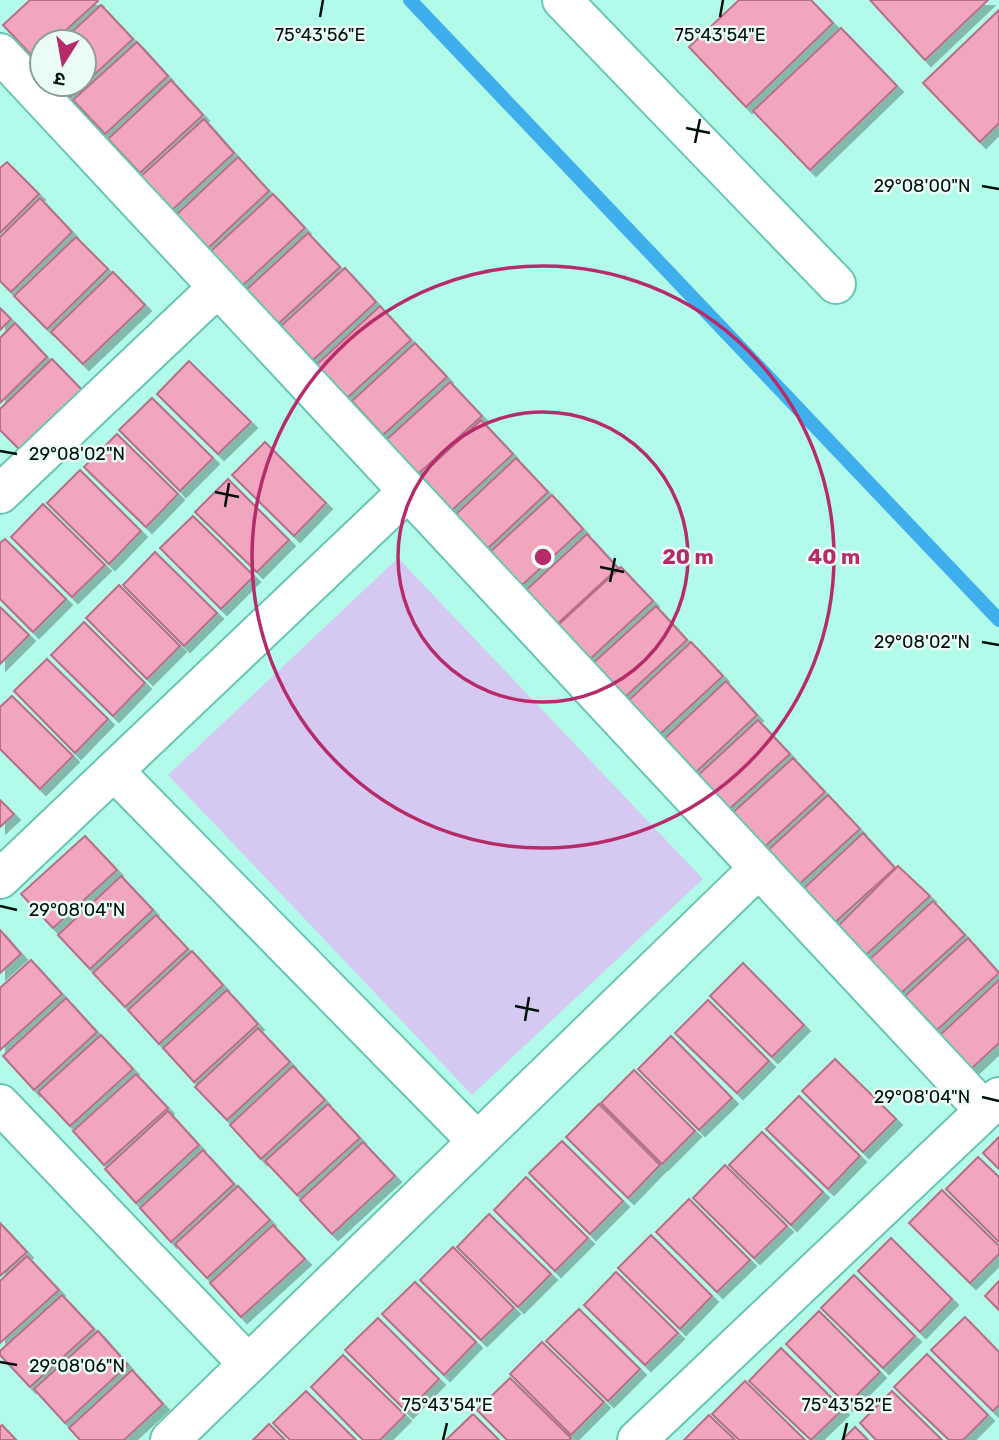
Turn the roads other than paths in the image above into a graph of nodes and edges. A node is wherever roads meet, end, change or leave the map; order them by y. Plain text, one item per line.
1 (562, 0) edge
2 (0, 53) edge
3 (836, 284) dead end
4 (218, 287) junction
5 (6, 477) edge
6 (408, 491) junction
7 (114, 771) junction
8 (759, 868) junction
9 (0, 880) edge
10 (991, 1103) edge
11 (0, 1104) edge
12 (477, 1141) junction
13 (248, 1364) junction
14 (170, 1440) edge
15 (637, 1440) edge

1 - 3 street
2 - 4 street
4 - 5 street
4 - 6 street
6 - 7 street
6 - 8 street
7 - 9 street
7 - 12 street
8 - 10 street
8 - 12 street
10 - 15 street
11 - 13 street
12 - 13 street
13 - 14 street

